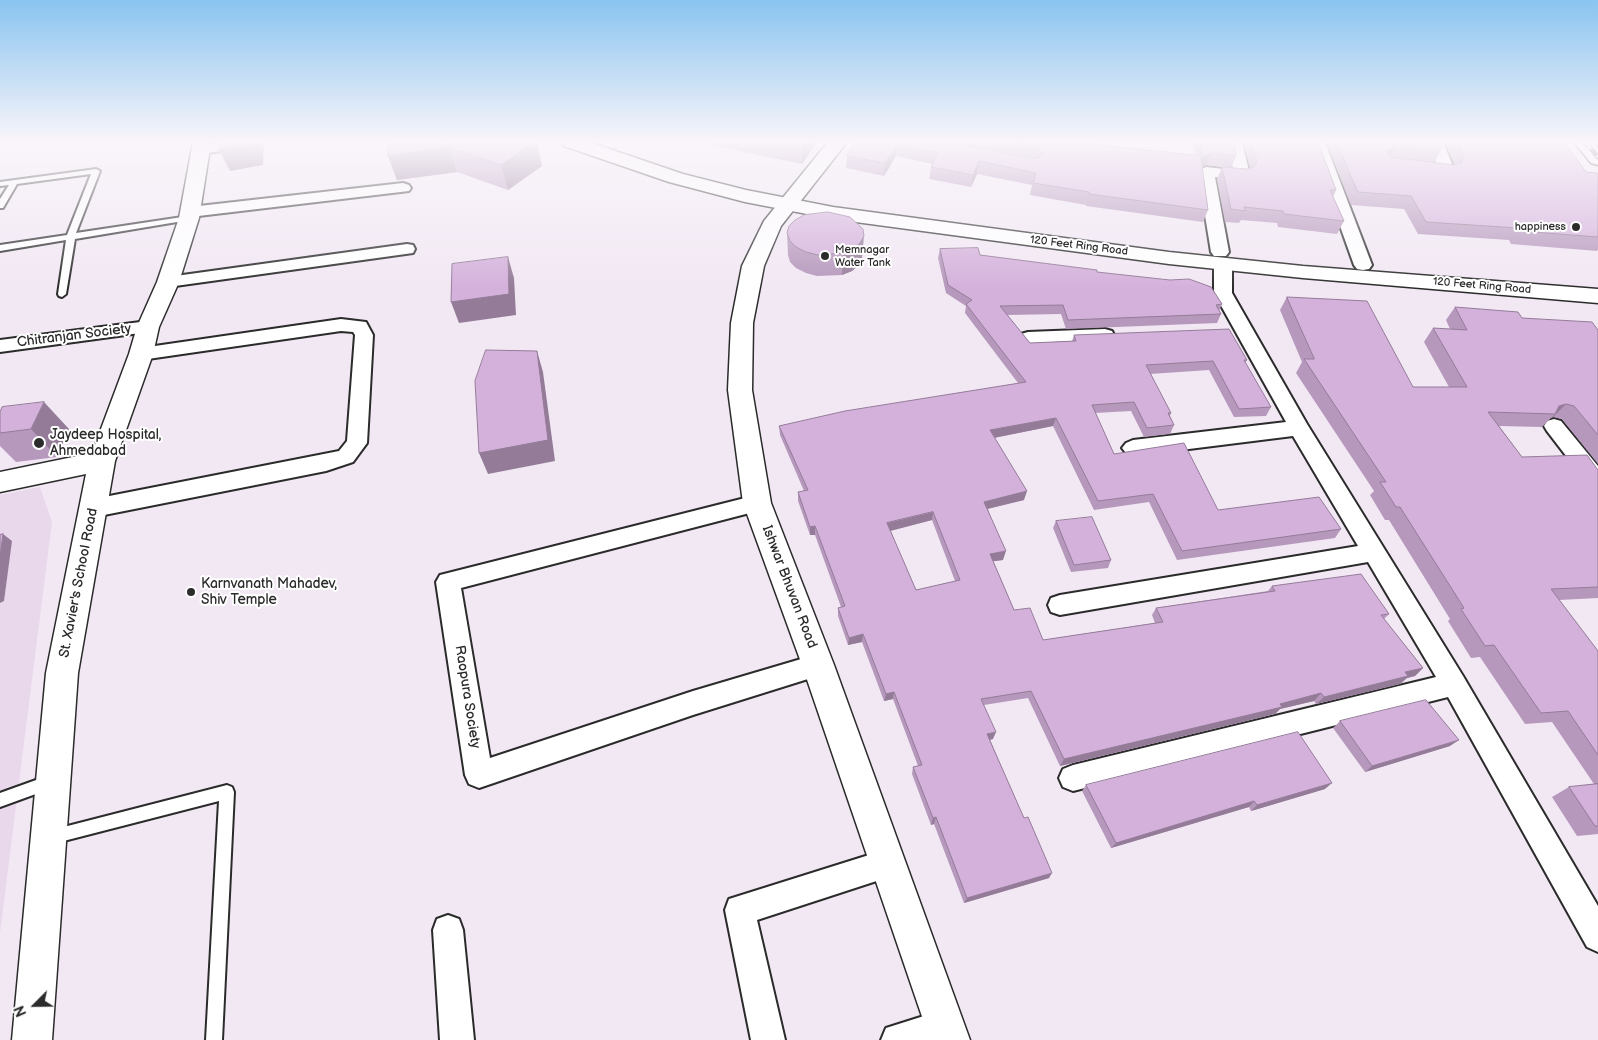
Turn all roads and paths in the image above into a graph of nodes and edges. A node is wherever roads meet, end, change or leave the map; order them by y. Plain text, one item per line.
1 (9, 191) edge
2 (88, 191) edge
3 (194, 191) edge
4 (383, 191) edge
5 (724, 191) edge
6 (768, 191) edge
7 (799, 191) edge
8 (1209, 191) edge
9 (1335, 191) edge
10 (792, 199) junction
11 (0, 206) edge
12 (189, 215) junction
13 (71, 236) junction
14 (0, 248) edge
15 (408, 248) dead end
16 (1222, 258) junction
17 (1363, 265) junction
18 (168, 282) junction
19 (1598, 282) edge
20 (62, 294) dead end
21 (1598, 296) edge
22 (1126, 334) edge
23 (1028, 338) edge
24 (144, 341) junction
25 (0, 346) edge
26 (1554, 426) edge
27 (1299, 428) junction
28 (1133, 448) dead end
29 (102, 461) junction
30 (1598, 481) edge
31 (0, 482) edge
32 (757, 502) junction
33 (94, 508) junction
34 (1375, 552) junction
35 (1060, 605) dead end
36 (818, 664) junction
37 (1454, 684) junction
38 (1073, 778) dead end
39 (53, 780) junction
40 (0, 800) edge
41 (48, 838) junction
42 (888, 864) junction
43 (448, 930) dead end
44 (1598, 936) edge
45 (948, 1032) edge
46 (32, 1040) edge
47 (214, 1040) edge
48 (457, 1040) edge
49 (768, 1040) edge
50 (898, 1040) edge

1 - 11 lane
2 - 13 lane
3 - 12 street, St. Xavier's School Road
4 - 12 street
5 - 10 street, 120 Feet Ring Road
6 - 10 street, 120 Feet Ring Road
7 - 10 street, Ishwar Bhuvan Road
8 - 16 street
9 - 17 street
10 - 16 street, 120 Feet Ring Road
10 - 32 street, Ishwar Bhuvan Road
12 - 13 lane
12 - 18 street, St. Xavier's School Road
13 - 14 lane
13 - 20 lane
15 - 18 street
16 - 17 street, 120 Feet Ring Road
16 - 21 street, 120 Feet Ring Road
16 - 27 street
17 - 19 street, 120 Feet Ring Road
18 - 24 street, St. Xavier's School Road
22 - 23 street
24 - 25 street, Chitranjan Society
24 - 29 street, St. Xavier's School Road
24 - 33 street, Chitranjan Society
26 - 30 street
27 - 28 street
27 - 34 street
29 - 31 street
29 - 33 street, St. Xavier's School Road
32 - 36 street, Ishwar Bhuvan Road
32 - 36 street, Raopura Society
33 - 39 street, St. Xavier's School Road
34 - 35 street
34 - 37 street
36 - 42 street, Ishwar Bhuvan Road
37 - 38 street
37 - 44 street
39 - 40 lane
39 - 41 street, St. Xavier's School Road
41 - 46 street, St. Xavier's School Road
41 - 47 lane
42 - 45 street, Ishwar Bhuvan Road
42 - 49 street
43 - 48 street
45 - 50 street

